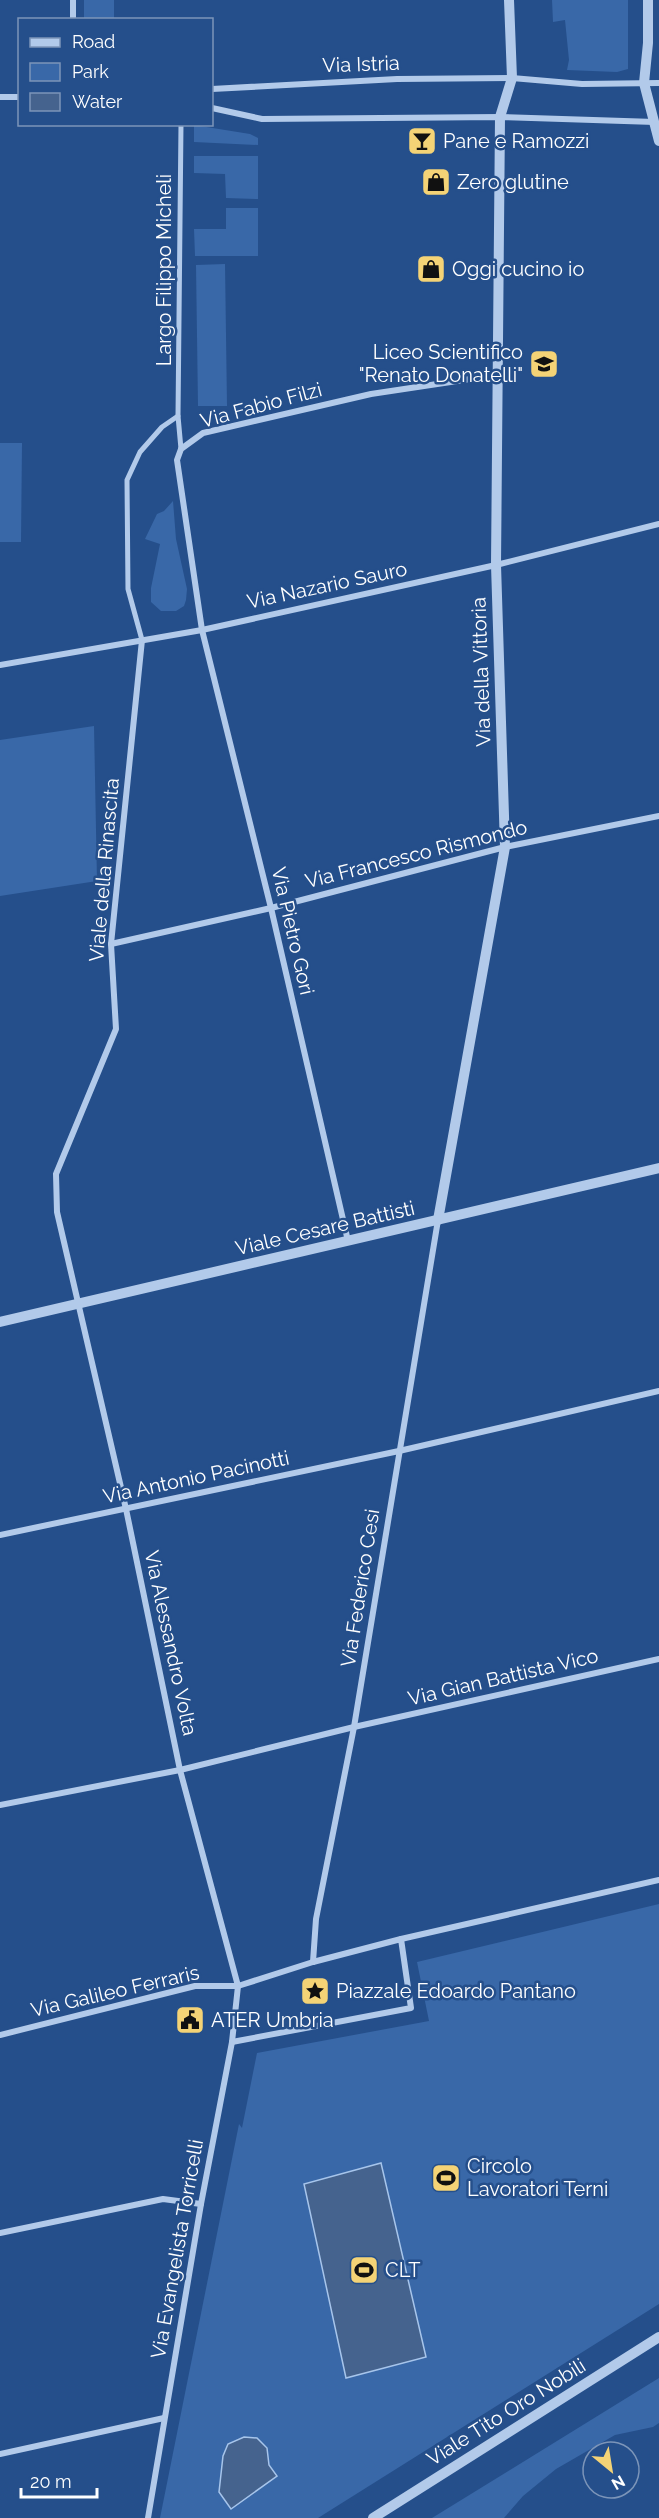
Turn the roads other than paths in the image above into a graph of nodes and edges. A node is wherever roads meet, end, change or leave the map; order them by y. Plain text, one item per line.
1 (73, 0) edge
2 (509, 0) edge
3 (648, 0) edge
4 (73, 18) edge
5 (512, 78) junction
6 (644, 83) junction
7 (659, 83) edge
8 (213, 89) edge
9 (0, 97) edge
10 (18, 97) edge
11 (213, 108) edge
12 (500, 117) junction
13 (657, 122) edge
14 (180, 126) edge
15 (659, 141) edge
16 (497, 375) junction
17 (178, 416) junction
18 (181, 449) junction
19 (659, 524) edge
20 (496, 565) junction
21 (202, 630) junction
22 (142, 640) junction
23 (0, 666) edge
24 (659, 816) edge
25 (505, 847) junction
26 (271, 908) junction
27 (111, 944) junction
28 (659, 1168) edge
29 (438, 1220) junction
30 (348, 1241) junction
31 (77, 1305) junction
32 (0, 1322) edge
33 (659, 1391) edge
34 (399, 1451) junction
35 (126, 1509) junction
36 (0, 1535) edge
37 (659, 1659) edge
38 (354, 1727) junction
39 (180, 1770) junction
40 (0, 1805) edge
41 (659, 1880) edge
42 (401, 1939) junction
43 (312, 1962) junction
44 (238, 1986) junction
45 (0, 2035) edge
46 (232, 2042) junction
47 (201, 2204) junction
48 (0, 2233) edge
49 (659, 2337) edge
50 (164, 2418) junction
51 (0, 2454) edge
52 (148, 2518) edge
53 (373, 2518) edge

1 - 4 street
2 - 5 street, Via della Vittoria
3 - 6 street
5 - 6 street, Via Istria
5 - 8 street, Via Istria
5 - 12 street, Via della Vittoria
6 - 7 street, Via Istria
6 - 13 street
9 - 10 street
11 - 12 street
12 - 13 street
12 - 16 street, Via della Vittoria
13 - 15 street
14 - 17 street, Largo Filippo Micheli
16 - 18 street, Via Fabio Filzi
16 - 20 street, Via della Vittoria
17 - 18 street, Largo Filippo Micheli
17 - 22 street
18 - 21 street, Via Fabio Filzi
19 - 20 street, Via Nazario Sauro
20 - 21 street, Via Nazario Sauro
20 - 25 street, Via della Vittoria
21 - 22 street, Via Nazario Sauro
21 - 26 street, Via Pietro Gori
22 - 23 street, Via Nazario Sauro
22 - 27 street, Viale della Rinascita
24 - 25 street, Via Francesco Rismondo
25 - 26 street, Via Francesco Rismondo
25 - 29 street, Via della Vittoria
26 - 27 street, Via Francesco Rismondo
26 - 30 street, Via Pietro Gori
27 - 31 street, Viale della Rinascita
28 - 29 street, Viale Cesare Battisti
29 - 30 street, Viale Cesare Battisti
29 - 34 street, Via Federico Cesi
30 - 31 street, Viale Cesare Battisti
31 - 32 street, Viale Cesare Battisti
31 - 35 street, Via Alessandro Volta
33 - 34 street, Via Antonio Pacinotti
34 - 35 street, Via Antonio Pacinotti
34 - 38 street, Via Federico Cesi
35 - 36 street, Via Antonio Pacinotti
35 - 39 street, Via Alessandro Volta
37 - 38 street, Via Gian Battista Vico
38 - 39 street, Via Gian Battista Vico
38 - 43 street, Via Federico Cesi
39 - 40 street, Via Gian Battista Vico
39 - 44 street, Via Alessandro Volta
41 - 42 street
42 - 43 street
42 - 46 street
43 - 44 street
44 - 45 street, Via Galileo Ferraris
44 - 46 street, Via Evangelista Torricelli
46 - 47 street, Via Evangelista Torricelli
47 - 48 street
47 - 50 street, Via Evangelista Torricelli
49 - 53 street, Viale Tito Oro Nobili
50 - 51 street
50 - 52 street, Via Evangelista Torricelli

